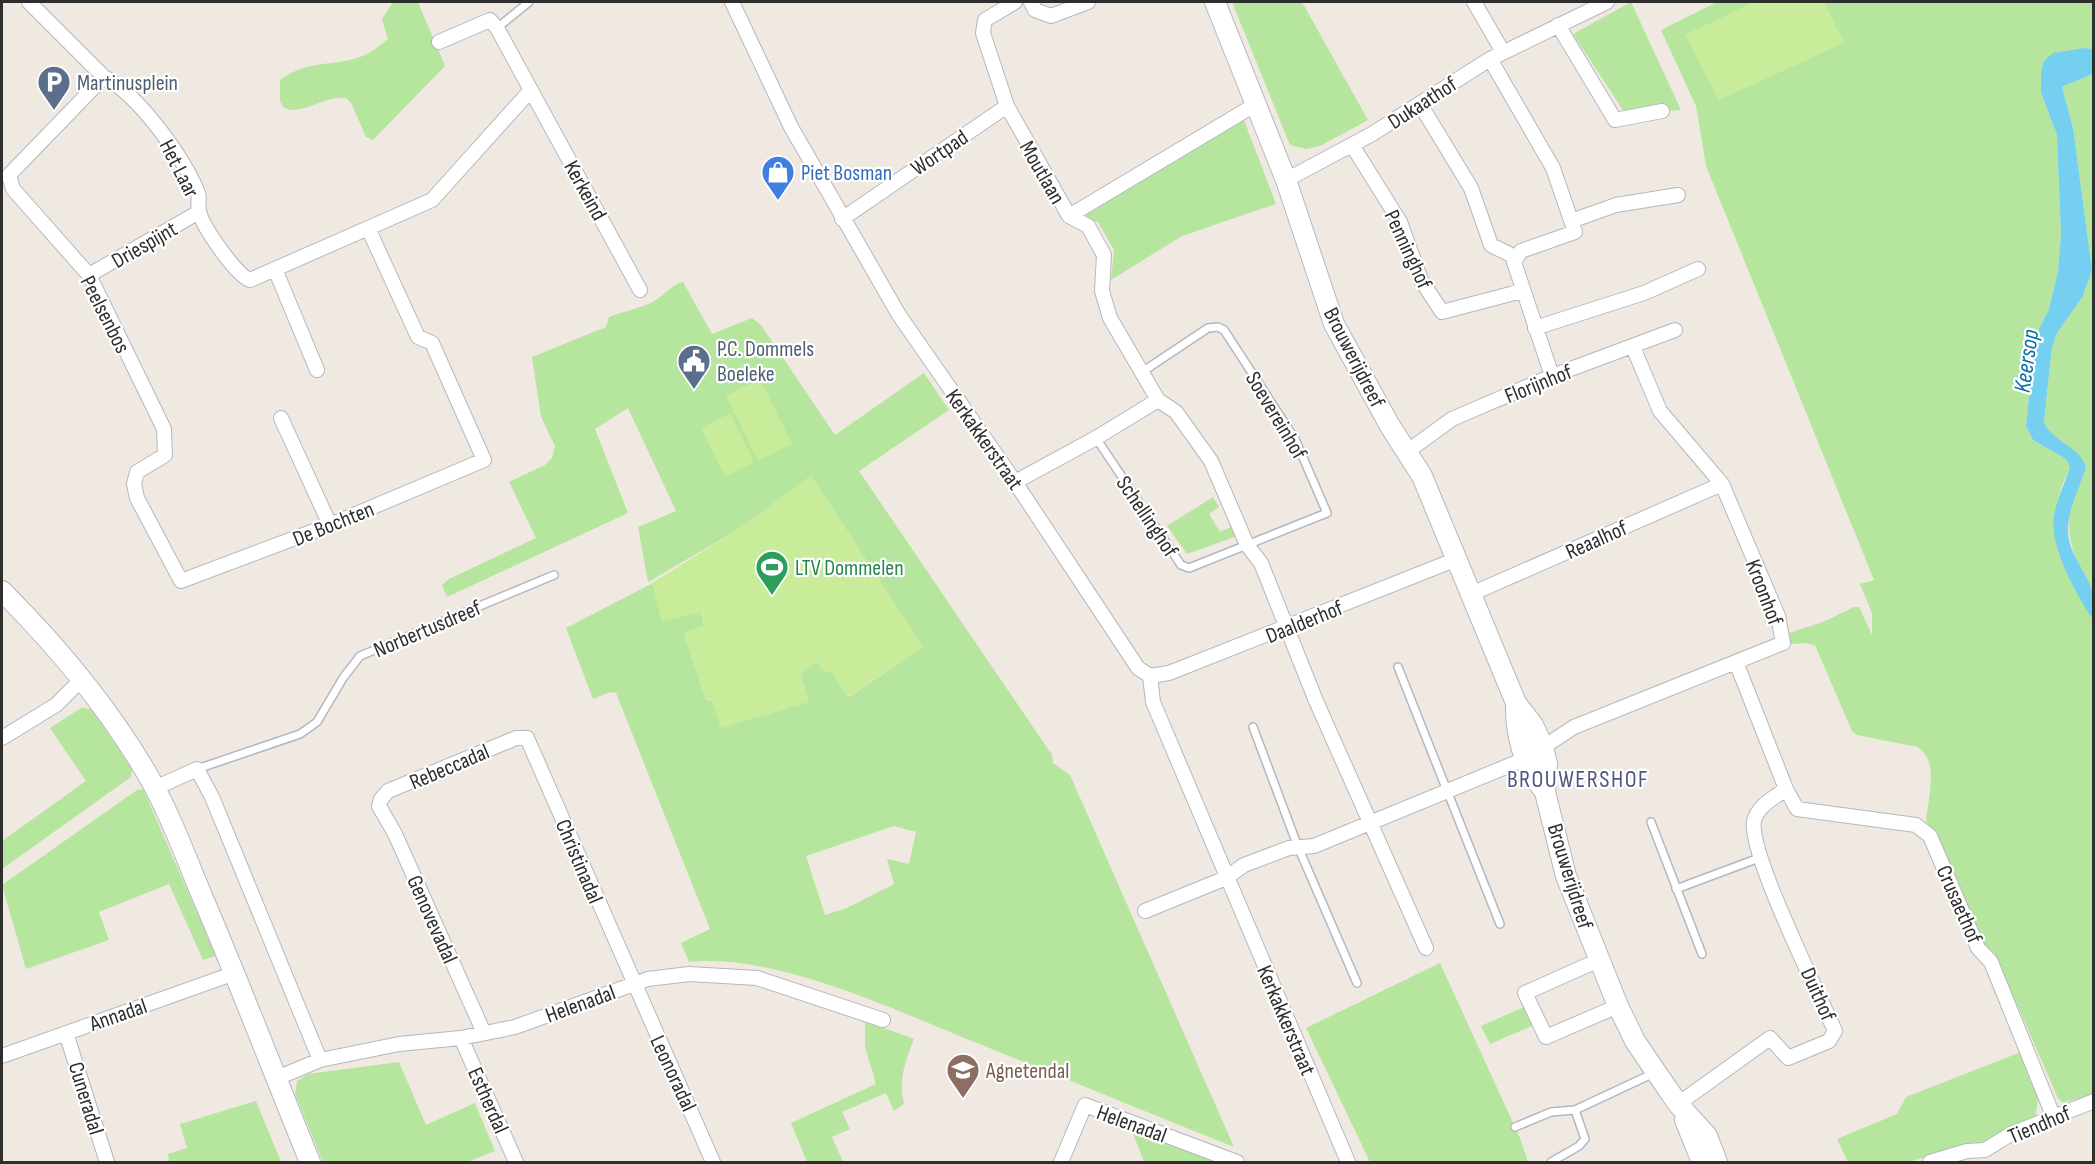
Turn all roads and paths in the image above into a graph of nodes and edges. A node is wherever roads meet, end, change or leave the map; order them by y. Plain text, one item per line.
1 (29, 2) edge
2 (529, 2) edge
3 (732, 2) edge
4 (1015, 2) edge
5 (1031, 2) edge
6 (1088, 2) edge
7 (1215, 2) edge
8 (1474, 2) edge
9 (1607, 2) edge
10 (1558, 25) junction
11 (497, 28) junction
12 (439, 42) dead end
13 (1503, 52) junction
14 (1490, 59) junction
15 (104, 77) junction
16 (531, 90) junction
17 (1257, 103) junction
18 (1420, 104) junction
19 (1007, 106) junction
20 (1662, 111) dead end
21 (1352, 145) junction
22 (1286, 180) junction
23 (1678, 195) dead end
24 (199, 212) junction
25 (1069, 216) junction
26 (842, 219) junction
27 (1571, 221) junction
28 (368, 228) junction
29 (1516, 258) junction
30 (276, 269) junction
31 (1698, 269) dead end
32 (89, 275) junction
33 (640, 290) dead end
34 (1522, 291) junction
35 (1535, 328) junction
36 (1675, 330) dead end
37 (1633, 347) junction
38 (317, 370) dead end
39 (1142, 372) junction
40 (1552, 376) junction
41 (1158, 400) junction
42 (281, 418) dead end
43 (1096, 438) junction
44 (1408, 451) junction
45 (1015, 482) junction
46 (1722, 484) junction
47 (330, 525) junction
48 (1247, 544) junction
49 (1457, 559) junction
50 (554, 575) dead end
51 (181, 581) joint
52 (2, 591) edge
53 (1471, 594) junction
54 (1288, 628) junction
55 (1736, 662) junction
56 (1398, 667) dead end
57 (1150, 676) junction
58 (82, 679) junction
59 (1516, 703) junction
60 (1253, 727) dead end
61 (2, 738) edge
62 (527, 738) joint
63 (1542, 747) junction
64 (1525, 759) junction
65 (197, 770) junction
66 (154, 788) junction
67 (1786, 789) junction
68 (1448, 790) junction
69 (1545, 792) junction
70 (379, 806) joint
71 (1371, 821) junction
72 (1651, 822) dead end
73 (1298, 847) junction
74 (1759, 858) junction
75 (1226, 878) junction
76 (1676, 889) junction
77 (1145, 911) dead end
78 (1500, 924) dead end
79 (1426, 948) dead end
80 (1702, 954) dead end
81 (1599, 960) junction
82 (235, 973) junction
83 (1357, 983) dead end
84 (633, 985) junction
85 (1618, 1006) junction
86 (883, 1020) dead end
87 (66, 1033) junction
88 (483, 1033) junction
89 (461, 1038) junction
90 (2, 1056) edge
91 (320, 1060) junction
92 (1656, 1072) junction
93 (277, 1078) junction
94 (2094, 1101) edge
95 (1678, 1104) junction
96 (1575, 1110) junction
97 (2054, 1118) junction
98 (1515, 1127) dead end
99 (1988, 1156) edge
100 (1348, 1161) edge
101 (107, 1162) edge
102 (310, 1162) edge
103 (516, 1162) edge
104 (713, 1162) edge
105 (1061, 1162) edge
106 (1237, 1162) edge
107 (1551, 1162) edge
108 (1702, 1162) edge
109 (1717, 1162) edge
110 (1930, 1162) edge

1 - 15 street, Het Laar
2 - 11 lane
3 - 26 street, Kerkakkerstraat
4 - 19 street, Moutlaan
5 - 6 street
7 - 17 street, Brouwerijdreef
8 - 13 street
9 - 10 street, Dukaathof
10 - 13 street, Dukaathof
10 - 20 street
11 - 12 street
11 - 16 street, Kerkeind
13 - 14 street, Dukaathof
14 - 18 street, Dukaathof
14 - 27 street
15 - 24 street, Het Laar
15 - 32 street, Peelsenbos
16 - 28 street, Het Laar
16 - 33 street, Kerkeind
17 - 22 street, Brouwerijdreef
17 - 25 street, Moutlaan
18 - 21 street, Dukaathof
18 - 29 street
19 - 25 street, Moutlaan
19 - 26 street, Wortpad
21 - 22 street, Dukaathof
21 - 34 street, Penninghof
22 - 44 street, Brouwerijdreef
23 - 27 street
24 - 30 street, Het Laar
24 - 32 street, Driespijnt
25 - 39 street
26 - 45 street, Kerkakkerstraat
27 - 29 street
28 - 30 street, Het Laar
28 - 47 street, De Bochten
29 - 34 street
30 - 38 street
31 - 35 street
32 - 51 street, Peelsenbos
34 - 35 street
35 - 40 street
36 - 37 street, Florijnhof
37 - 40 street, Florijnhof
37 - 46 street, Kroonhof
39 - 41 street
39 - 48 lane, Soevereinhof
40 - 44 street, Florijnhof
41 - 43 street
41 - 48 street
42 - 47 street
43 - 45 street
43 - 48 lane, Schellinghof
44 - 49 street, Brouwerijdreef
45 - 57 street, Kerkakkerstraat
46 - 53 street, Reaalhof
46 - 55 street, Kroonhof
47 - 51 street, De Bochten
48 - 54 street
49 - 53 street, Brouwerijdreef
49 - 54 street, Daalderhof
50 - 65 lane, Norbertusdreef
52 - 58 street
53 - 59 street, Brouwerijdreef
54 - 57 street, Daalderhof
54 - 71 street
55 - 63 street, Kroonhof
55 - 67 street, Crusaethof
56 - 68 lane
57 - 75 street, Kerkakkerstraat
58 - 61 street
58 - 66 street
59 - 63 street, Brouwerijdreef
59 - 64 street, Brouwerijdreef
60 - 73 lane
62 - 70 street, Rebeccadal
62 - 84 street, Christinadal
63 - 64 street, Kroonhof
63 - 69 street, Brouwerijdreef
64 - 68 street
64 - 69 street, Brouwerijdreef
65 - 66 street, Norbertusdreef
65 - 91 street
66 - 82 street
67 - 74 street
67 - 97 street, Crusaethof
68 - 71 street
68 - 78 lane
69 - 81 street, Brouwerijdreef
70 - 88 street, Genovevadal
71 - 73 street
71 - 79 street
72 - 76 lane
73 - 75 street
73 - 83 lane
74 - 76 lane
74 - 95 street, Duithof
75 - 77 street
75 - 100 street, Kerkakkerstraat
76 - 80 lane
81 - 85 street, Brouwerijdreef
81 - 85 street
82 - 87 street, Annadal
82 - 93 street
84 - 86 street, Helenadal
84 - 88 street, Helenadal
84 - 104 street, Leonoradal
85 - 92 street, Brouwerijdreef
87 - 90 street, Annadal
87 - 101 street, Cuneradal
88 - 89 street, Helenadal
89 - 91 street, Helenadal
89 - 103 street, Estherdal
91 - 93 street, Helenadal
92 - 95 street, Brouwerijdreef
92 - 96 lane
93 - 102 street
94 - 97 street, Tiendhof
95 - 108 street, Brouwerijdreef
95 - 109 street, Brouwerijdreef
96 - 98 lane
96 - 107 lane
97 - 99 street, Tiendhof
99 - 110 street
105 - 106 street, Helenadal

